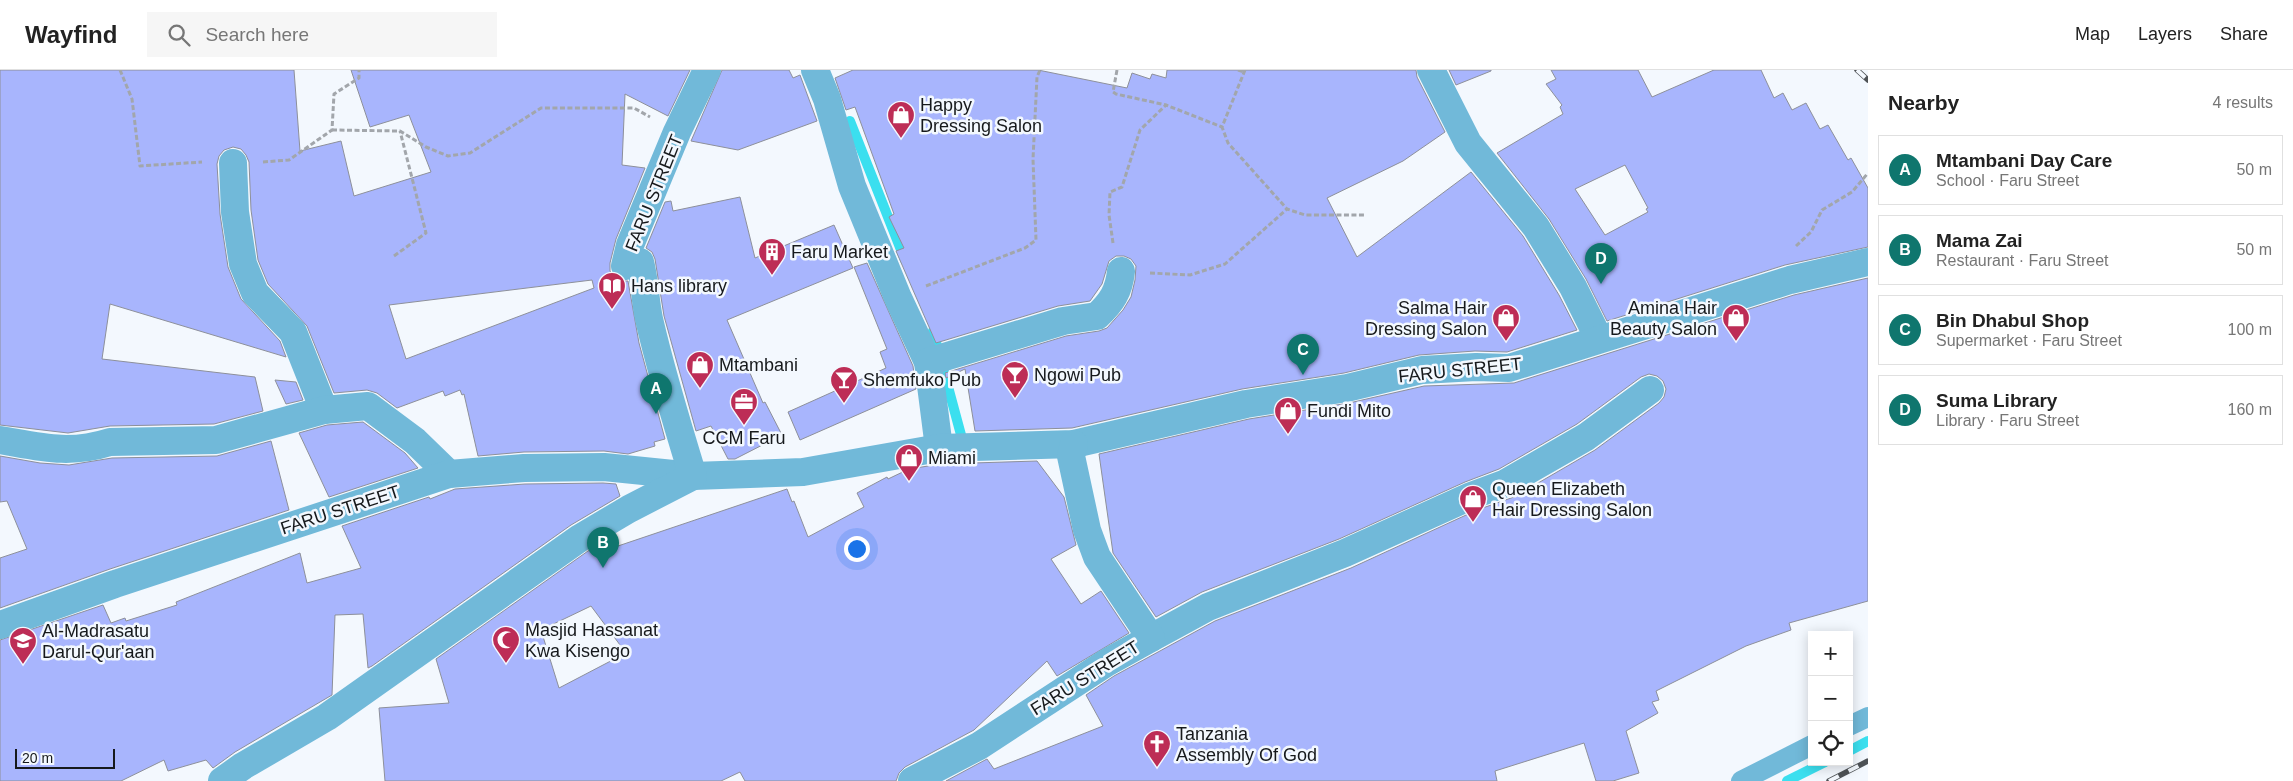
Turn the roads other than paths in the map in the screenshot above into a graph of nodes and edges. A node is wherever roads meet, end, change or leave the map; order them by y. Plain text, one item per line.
1 (707, 70) edge
2 (815, 70) edge
3 (1431, 70) edge
4 (233, 163) dead end
5 (1868, 262) edge
6 (1121, 271) road end
7 (1599, 339) junction
8 (928, 362) junction
9 (1650, 390) dead end
10 (324, 410) junction
11 (0, 440) edge
12 (1074, 444) junction
13 (939, 448) junction
14 (449, 474) junction
15 (693, 476) junction
16 (0, 625) edge
17 (1151, 638) junction
18 (1868, 717) edge
19 (1853, 724) edge
20 (1808, 747) edge
21 (222, 781) edge
22 (912, 781) edge
23 (1741, 781) edge

1 - 15 street, FARU STREET
2 - 8 street
3 - 7 street
4 - 10 street
5 - 7 street, FARU STREET
6 - 8 street
7 - 12 street, FARU STREET
8 - 13 street
9 - 17 street
10 - 11 street
10 - 14 street
12 - 13 street, FARU STREET
12 - 17 street, FARU STREET
13 - 15 street, FARU STREET
14 - 15 street, FARU STREET
14 - 16 street, FARU STREET
15 - 21 street, FARU STREET
17 - 22 street, FARU STREET
18 - 19 lane
20 - 23 lane

